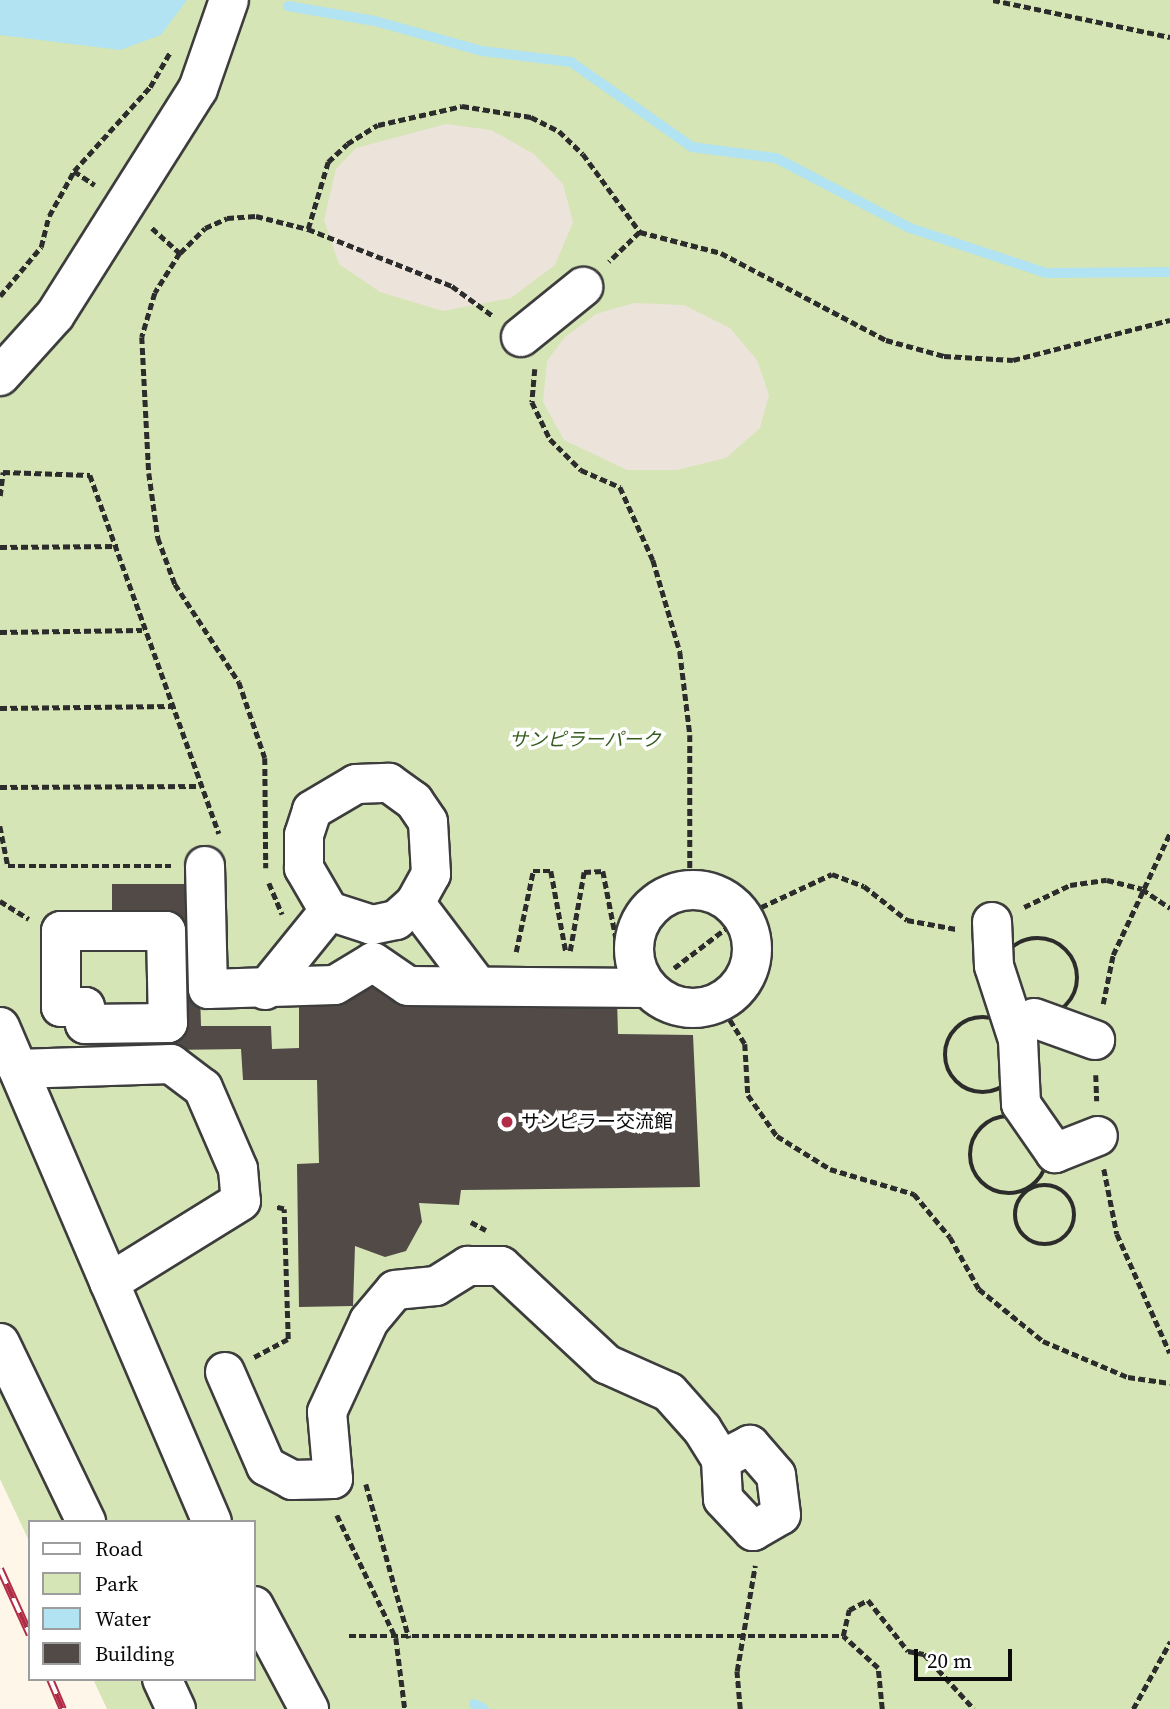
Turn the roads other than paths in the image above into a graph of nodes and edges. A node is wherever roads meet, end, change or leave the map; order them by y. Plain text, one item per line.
1 (229, 0) edge
2 (583, 287) road end
3 (521, 337) road end
4 (0, 376) edge
5 (205, 866) road end
6 (415, 904) junction
7 (329, 911) junction
8 (992, 922) road end
9 (493, 986) junction
10 (637, 988) junction
11 (265, 990) junction
12 (1034, 1018) dead end
13 (0, 1027) edge
14 (1095, 1040) road end
15 (18, 1069) junction
16 (1098, 1136) road end
17 (109, 1283) junction
18 (0, 1343) edge
19 (225, 1372) road end
20 (720, 1460) junction
21 (85, 1520) edge
22 (211, 1520) edge
23 (256, 1610) edge
24 (163, 1681) edge
25 (176, 1709) edge
26 (309, 1709) edge

1 - 4 street
2 - 3 street
5 - 11 street
6 - 7 street
6 - 7 street
6 - 9 street
7 - 11 street
8 - 16 street
9 - 10 street
9 - 11 street
10 - 10 street
12 - 14 street
13 - 15 street
15 - 17 street
15 - 17 street
17 - 22 street
18 - 21 street
19 - 20 street
20 - 20 street
23 - 26 street
24 - 25 street

